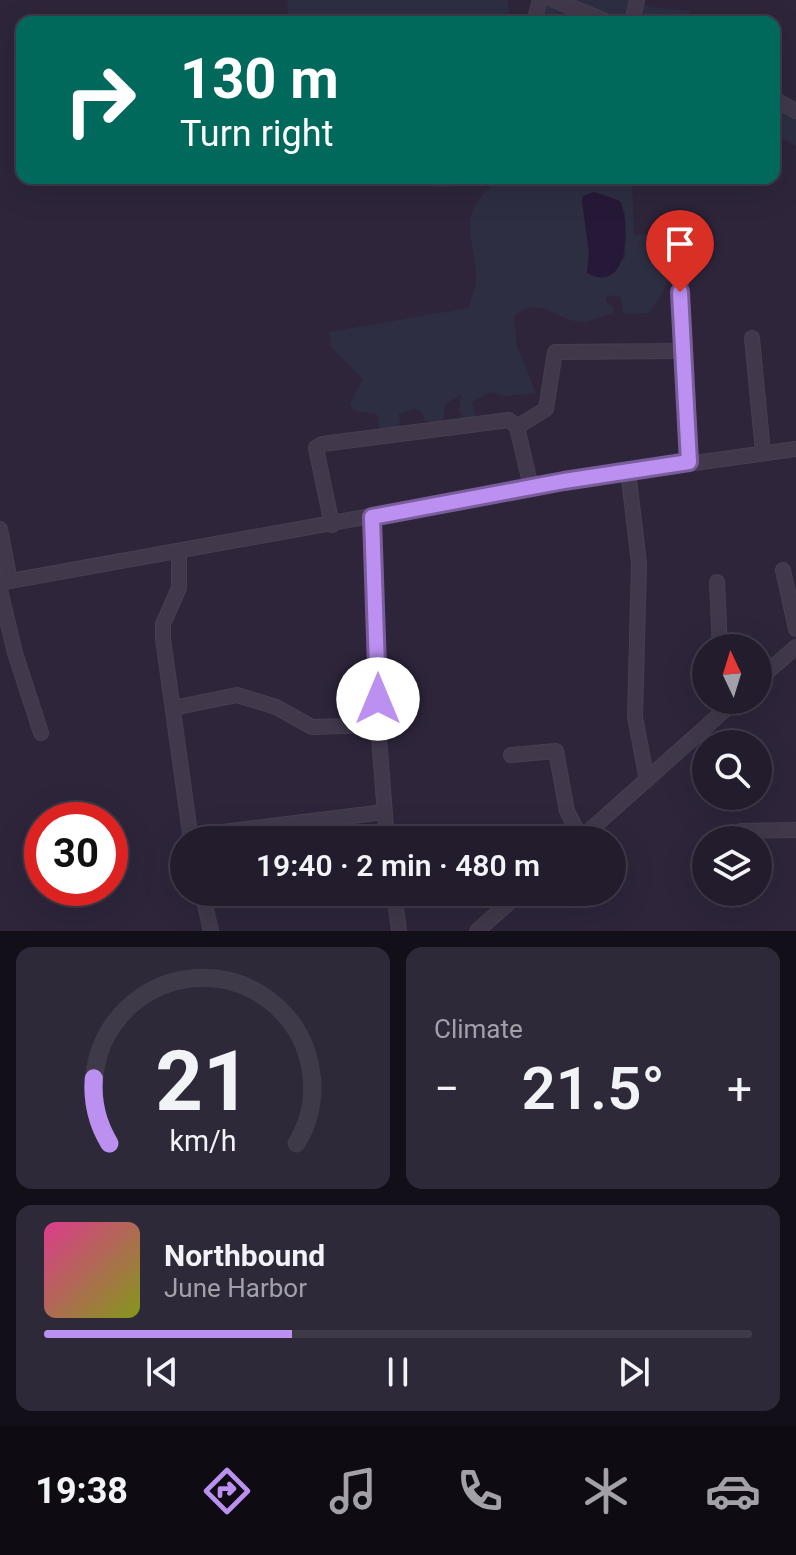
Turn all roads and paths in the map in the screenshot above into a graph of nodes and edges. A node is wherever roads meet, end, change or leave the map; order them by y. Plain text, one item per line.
1 (554, 0) edge
2 (593, 16) edge
3 (680, 262) dead end
4 (752, 338) dead end
5 (681, 351) junction
6 (517, 427) junction
7 (796, 449) edge
8 (763, 452) junction
9 (689, 462) junction
10 (628, 471) junction
11 (531, 487) junction
12 (372, 517) junction
13 (332, 525) junction
14 (0, 529) edge
15 (179, 551) junction
16 (783, 570) dead end
17 (717, 582) dead end
18 (3, 585) edge
19 (796, 629) edge
20 (719, 634) edge
21 (796, 647) edge
22 (772, 668) edge
23 (173, 708) junction
24 (718, 714) edge
25 (378, 725) junction
26 (41, 733) dead end
27 (511, 755) dead end
28 (647, 780) junction
29 (384, 812) junction
30 (189, 826) edge
31 (280, 826) edge
32 (386, 826) edge
33 (574, 826) edge
34 (595, 826) edge
35 (772, 830) edge
36 (796, 830) edge
37 (205, 906) edge
38 (396, 906) edge
39 (506, 906) edge
40 (483, 928) edge
41 (211, 931) edge
42 (399, 931) edge

1 - 2 street
3 - 5 street
4 - 8 street
5 - 6 street
5 - 9 street
6 - 11 street
6 - 13 street
7 - 8 street
8 - 9 street
9 - 10 street
10 - 11 street
10 - 28 street
11 - 12 street
12 - 13 street
12 - 25 street
13 - 15 street
14 - 18 street
15 - 18 street
15 - 23 street
16 - 19 street
17 - 20 street
18 - 26 street
21 - 22 street
23 - 25 street
23 - 30 street
24 - 28 street
25 - 29 street
27 - 33 street
28 - 34 street
29 - 31 street
29 - 32 street
35 - 36 street
37 - 41 street
38 - 42 street
39 - 40 street

